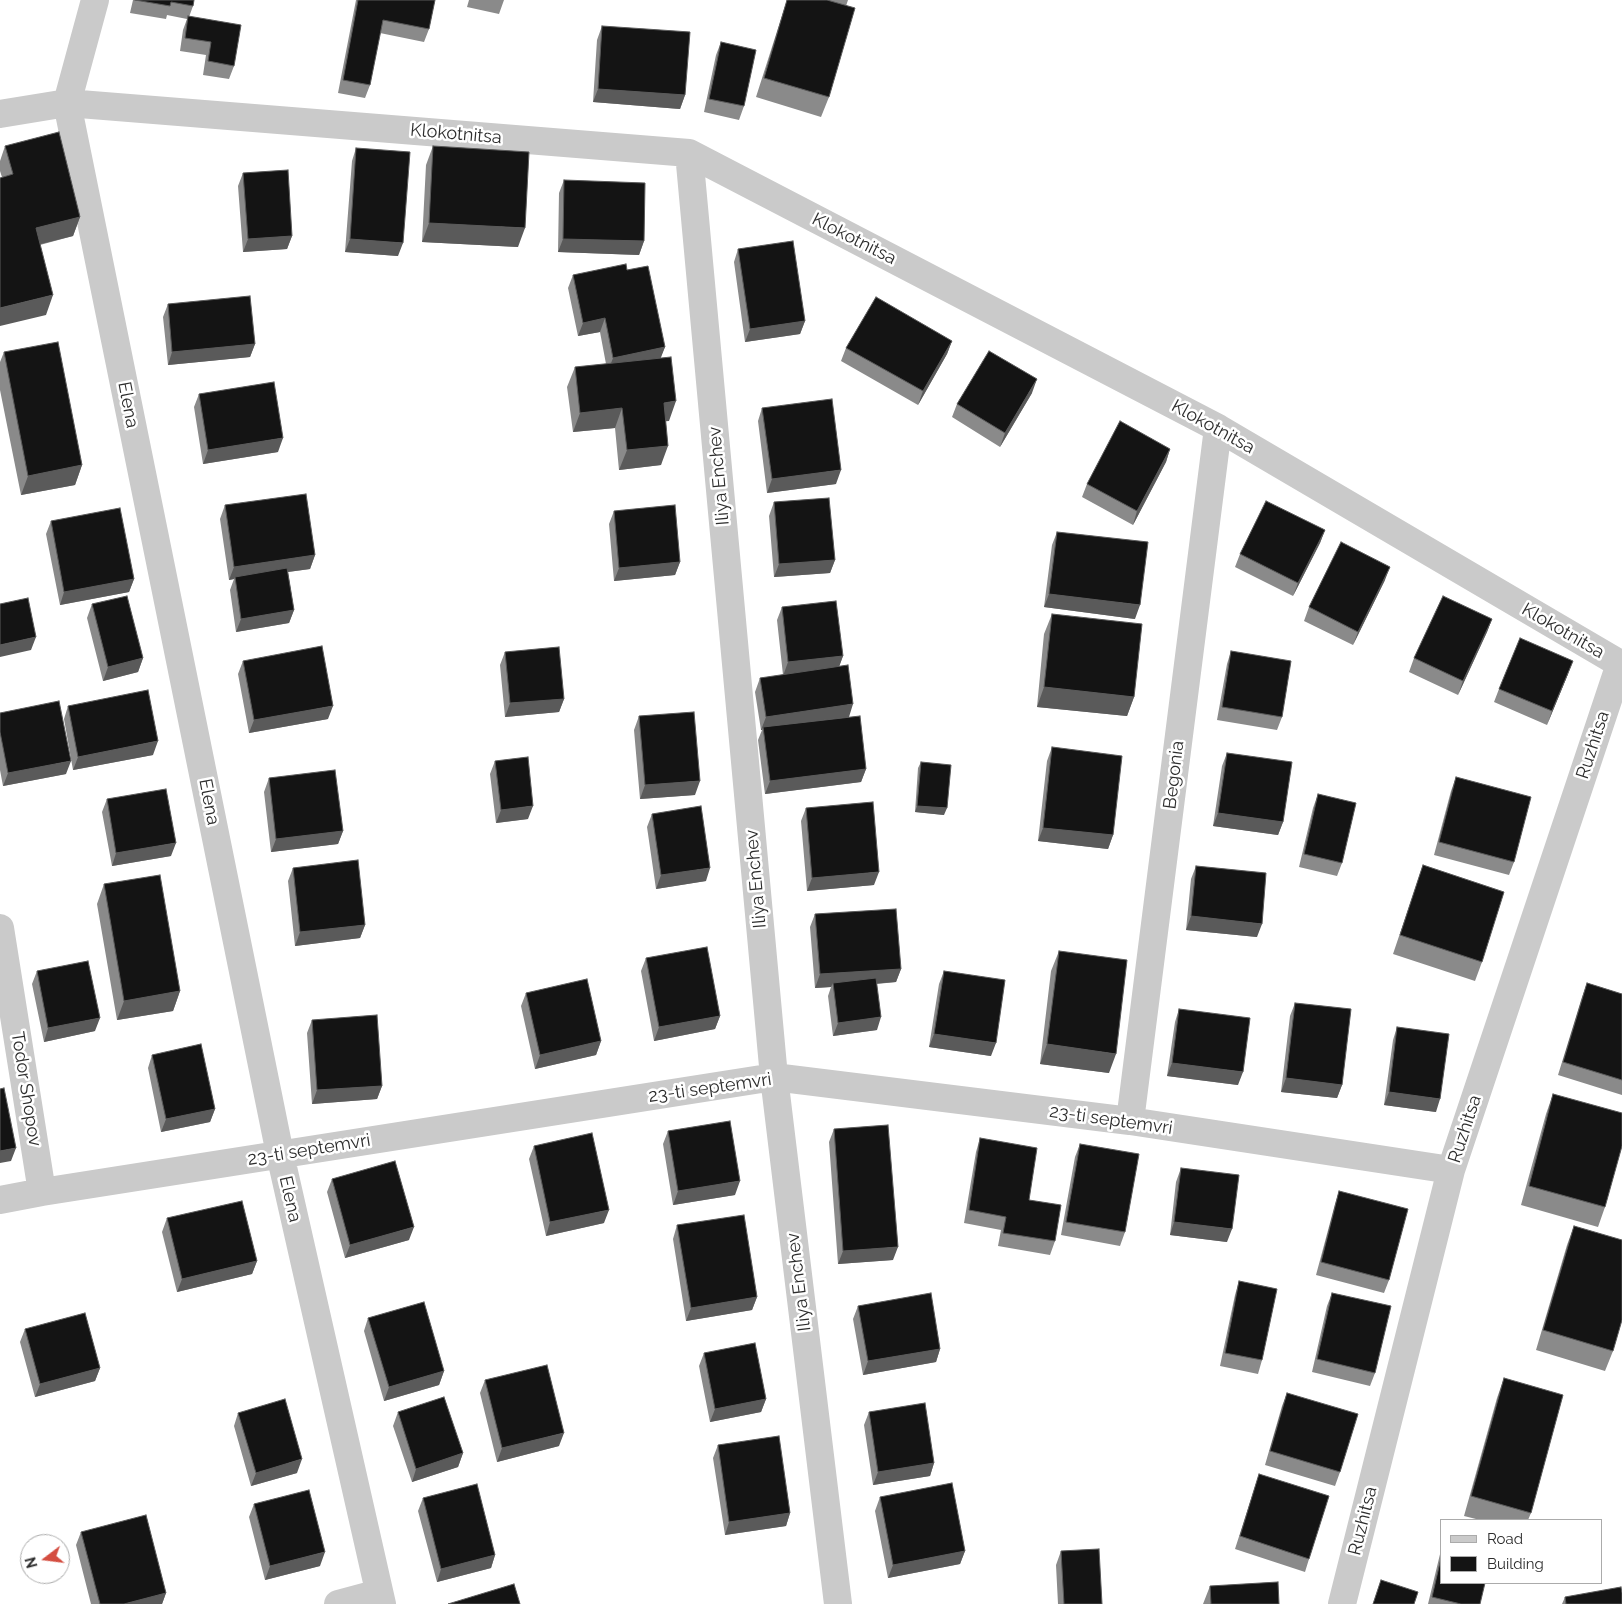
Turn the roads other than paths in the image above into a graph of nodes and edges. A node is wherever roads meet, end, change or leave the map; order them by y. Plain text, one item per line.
1 (95, 0) edge
2 (67, 104) junction
3 (0, 114) edge
4 (689, 153) junction
5 (1218, 428) junction
6 (1621, 665) edge
7 (0, 928) edge
8 (774, 1077) junction
9 (1130, 1121) junction
10 (280, 1154) junction
11 (1451, 1170) junction
12 (42, 1192) junction
13 (0, 1200) edge
14 (380, 1598) edge
15 (338, 1604) edge
16 (838, 1604) edge
17 (1342, 1604) edge

1 - 2 street, Elena
2 - 3 street, Klokotnitsa
2 - 4 street, Klokotnitsa
2 - 10 street, Elena
4 - 5 street, Klokotnitsa
4 - 8 street, Iliya Enchev
5 - 6 street, Klokotnitsa
5 - 9 street, Begonia
6 - 11 street, Ruzhitsa
7 - 12 street, Todor Shopov
8 - 9 street, 23-ti septemvri
8 - 10 street, 23-ti septemvri
8 - 16 street, Iliya Enchev
9 - 11 street, 23-ti septemvri
10 - 12 street, 23-ti septemvri
10 - 14 street, Elena
11 - 17 street, Ruzhitsa
12 - 13 street, 23-ti septemvri
14 - 15 street

